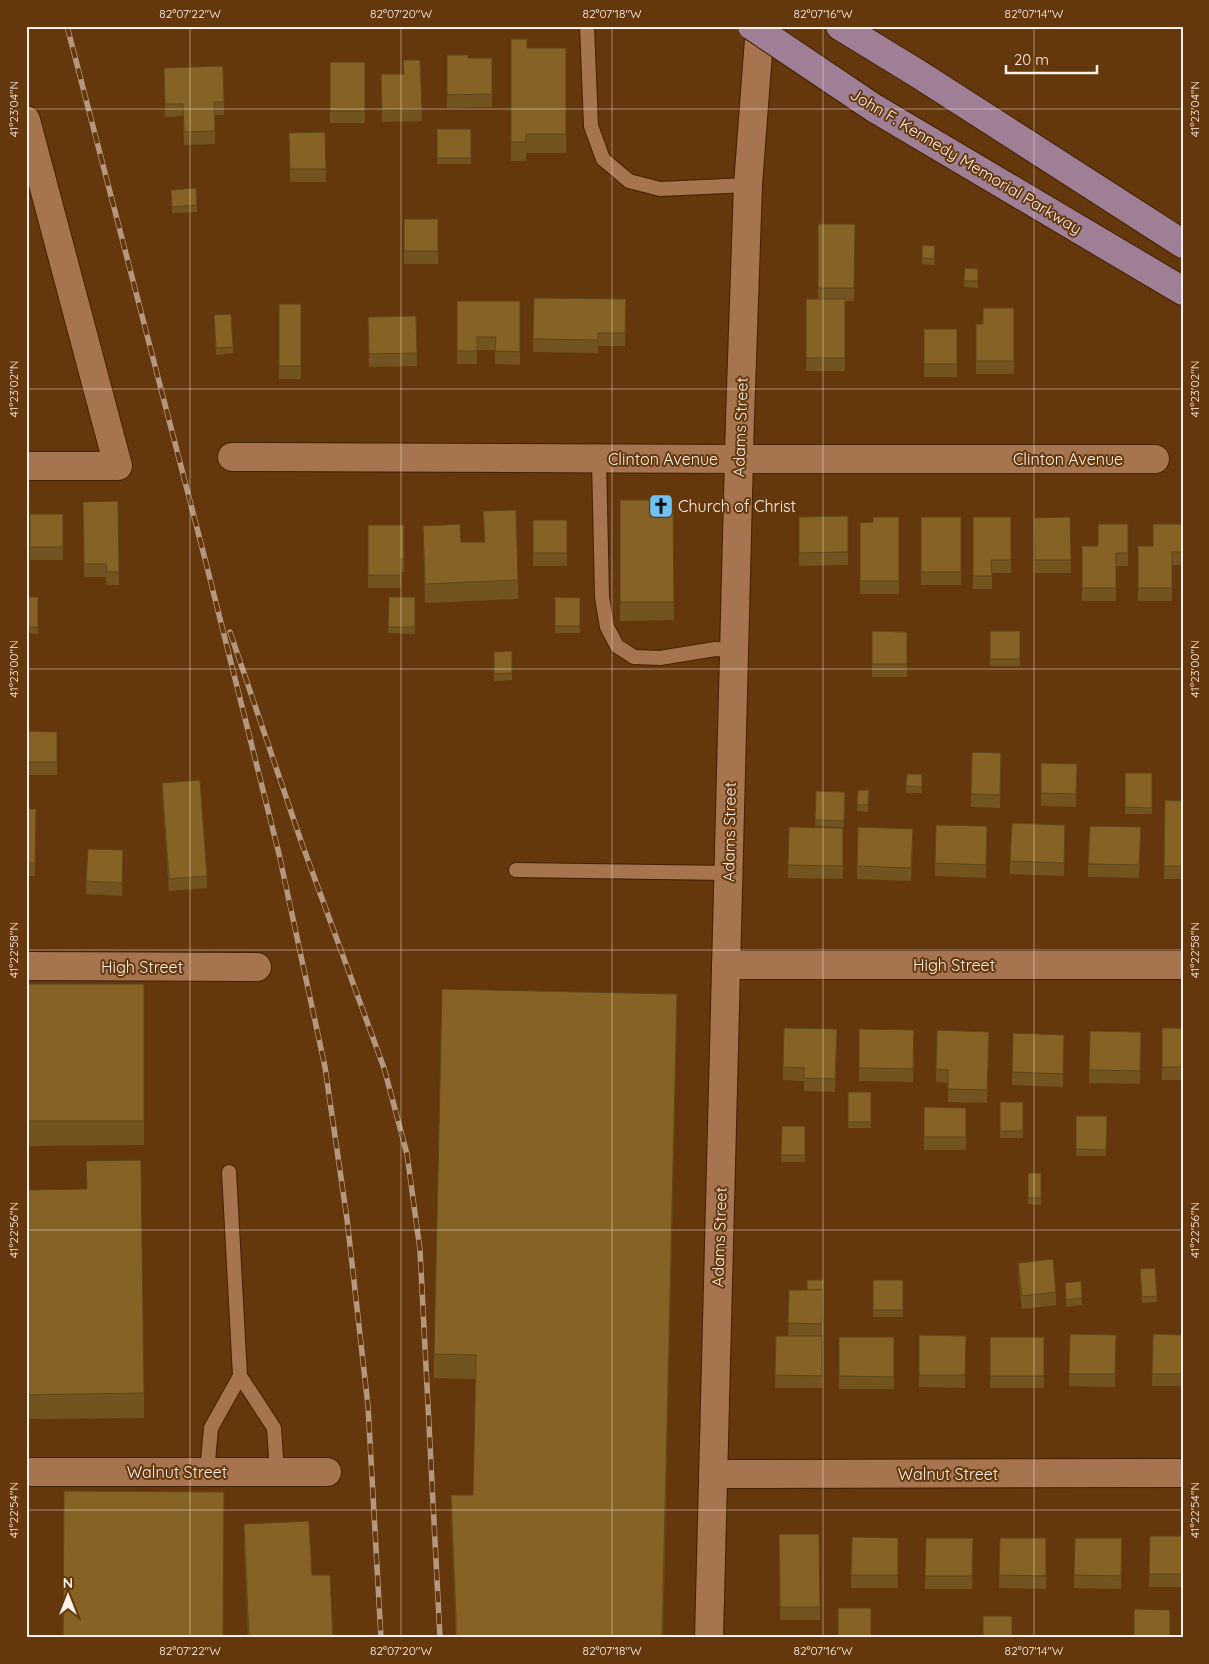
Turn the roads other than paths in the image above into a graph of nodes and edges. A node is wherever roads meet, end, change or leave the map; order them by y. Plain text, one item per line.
1 (587, 26) edge
2 (752, 26) edge
3 (760, 26) edge
4 (840, 26) edge
5 (26, 120) edge
6 (748, 184) junction
7 (1183, 244) edge
8 (1183, 290) edge
9 (232, 457) dead end
10 (599, 458) junction
11 (1155, 458) dead end
12 (739, 459) junction
13 (26, 466) edge
14 (734, 650) junction
15 (516, 870) dead end
16 (728, 873) junction
17 (726, 965) junction
18 (1183, 965) edge
19 (26, 966) edge
20 (257, 967) dead end
21 (228, 1172) dead end
22 (240, 1376) junction
23 (26, 1472) edge
24 (207, 1472) junction
25 (277, 1472) junction
26 (327, 1472) dead end
27 (1183, 1473) edge
28 (713, 1474) junction
29 (708, 1638) edge

1 - 6 lane
2 - 8 main road, John F. Kennedy Memorial Parkway, bridge
3 - 6 street, Adams Street
4 - 7 main road
5 - 13 street
6 - 12 street, Adams Street
9 - 10 street, Clinton Avenue
10 - 12 street, Clinton Avenue
10 - 14 lane
11 - 12 street, Clinton Avenue
12 - 14 street, Adams Street
14 - 16 street, Adams Street
15 - 16 lane
16 - 17 street, Adams Street
17 - 18 street, High Street
17 - 28 street, Adams Street
19 - 20 street, High Street
21 - 22 lane
22 - 24 lane
22 - 25 lane
23 - 24 street, Walnut Street
24 - 25 street, Walnut Street
25 - 26 street, Walnut Street
27 - 28 street, Walnut Street
28 - 29 street, Adams Street

